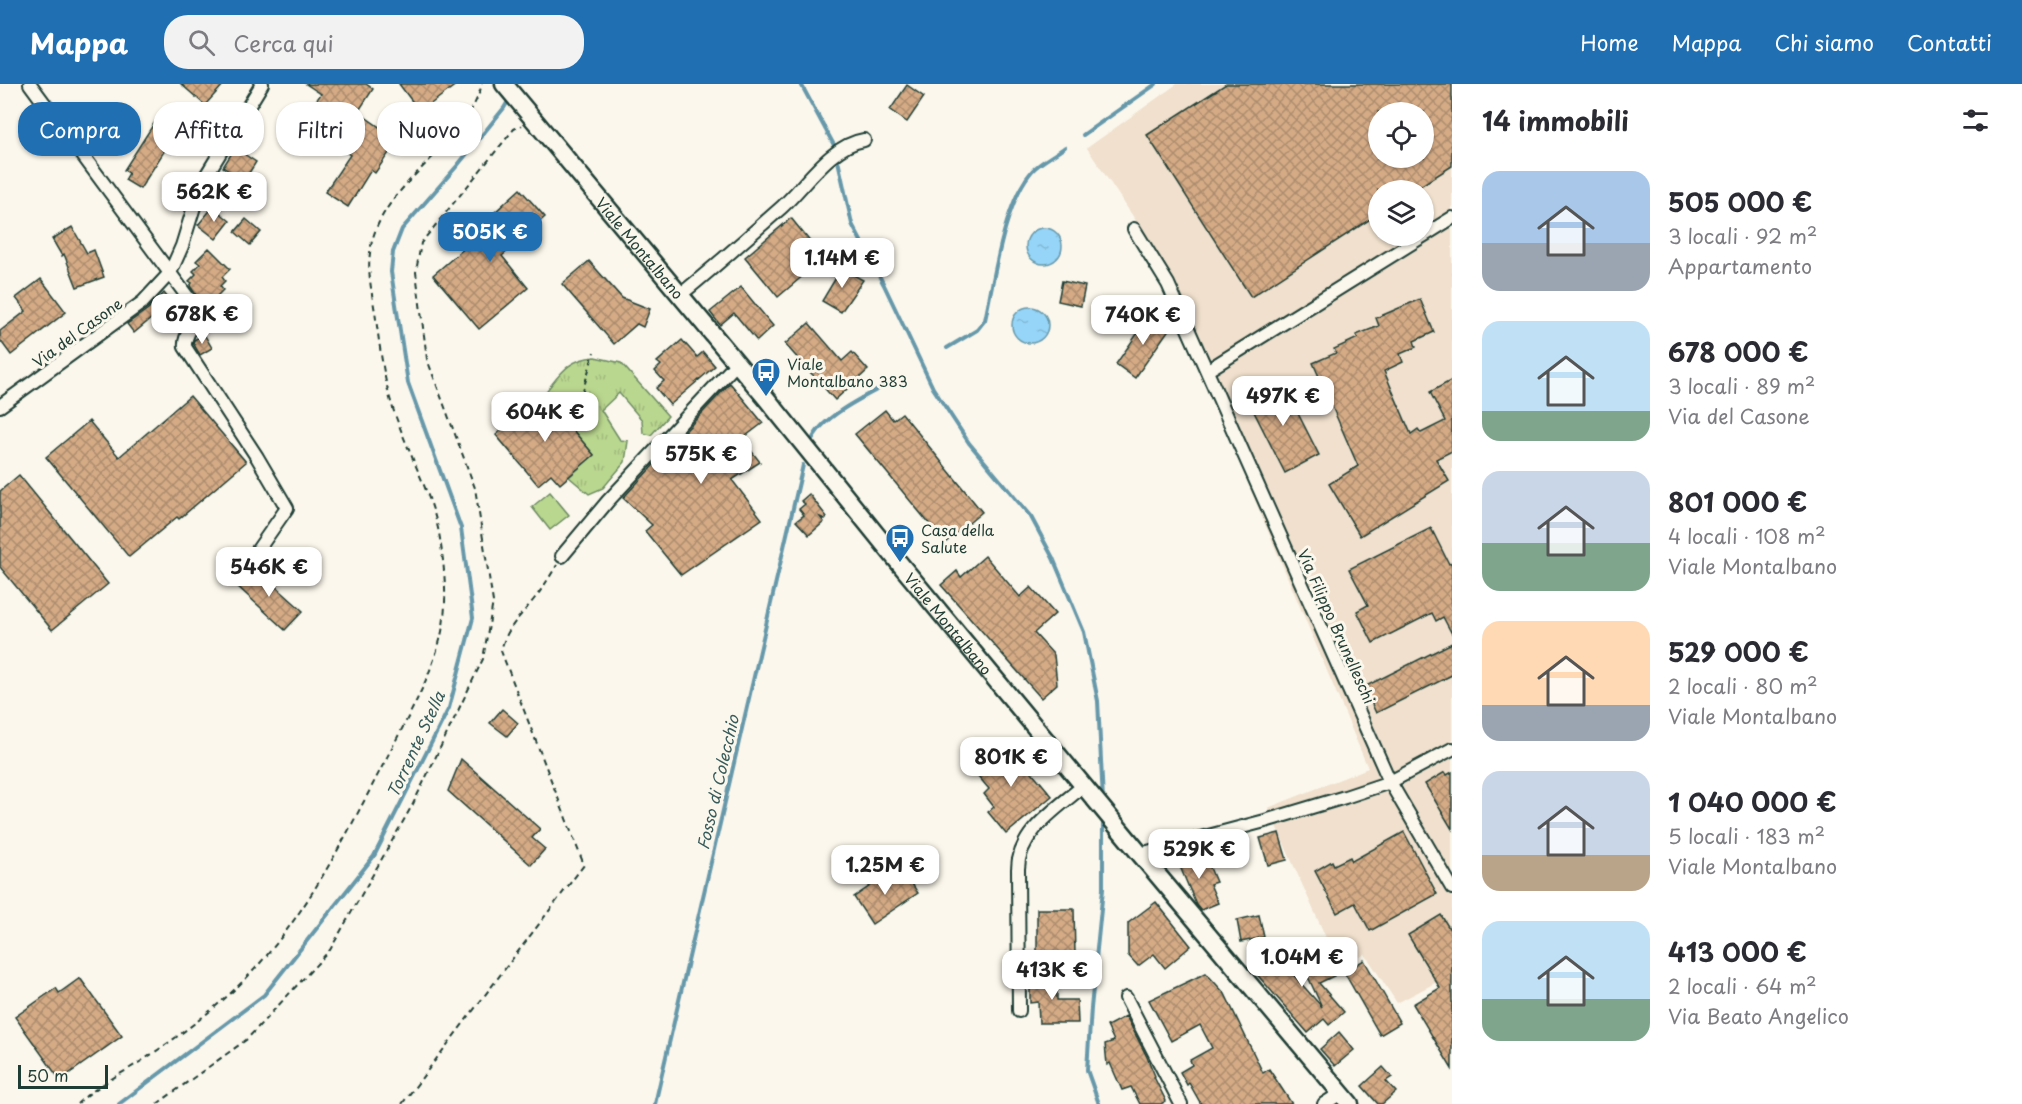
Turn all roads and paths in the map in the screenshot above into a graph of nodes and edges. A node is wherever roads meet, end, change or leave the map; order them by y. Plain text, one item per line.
1 (30, 84) edge
2 (262, 84) edge
3 (483, 84) edge
4 (504, 84) edge
5 (528, 117) junction
6 (864, 140) dead end
7 (1452, 218) edge
8 (1134, 229) dead end
9 (170, 273) junction
10 (680, 295) junction
11 (594, 352) dead end
12 (736, 364) junction
13 (1208, 370) junction
14 (0, 406) edge
15 (564, 420) dead end
16 (255, 554) dead end
17 (562, 556) joint
18 (1452, 749) edge
19 (1390, 782) junction
20 (1087, 790) junction
21 (1140, 854) junction
22 (1448, 871) edge
23 (1452, 888) edge
24 (1126, 998) dead end
25 (1018, 1011) dead end
26 (1345, 1098) edge
27 (77, 1104) edge
28 (157, 1104) edge
29 (402, 1104) edge
30 (1181, 1104) edge
31 (1324, 1104) edge

1 - 9 street
2 - 9 street, Via del Casone
3 - 27 path
4 - 5 main road, Viale Montalbano
5 - 10 main road, Viale Montalbano
5 - 28 path
6 - 10 street
7 - 13 street
8 - 13 street, Via Filippo Brunelleschi
9 - 14 street, Via del Casone
9 - 16 street
10 - 12 main road, Viale Montalbano
11 - 15 path
12 - 17 street
12 - 20 main road, Viale Montalbano
13 - 19 street, Via Filippo Brunelleschi
17 - 29 path
18 - 19 street
19 - 21 street
19 - 22 street, Via Filippo Brunelleschi
20 - 21 main road, Viale Montalbano
20 - 25 street
21 - 26 main road, Viale Montalbano
22 - 23 street, Via Filippo Brunelleschi
24 - 30 street
26 - 31 street

